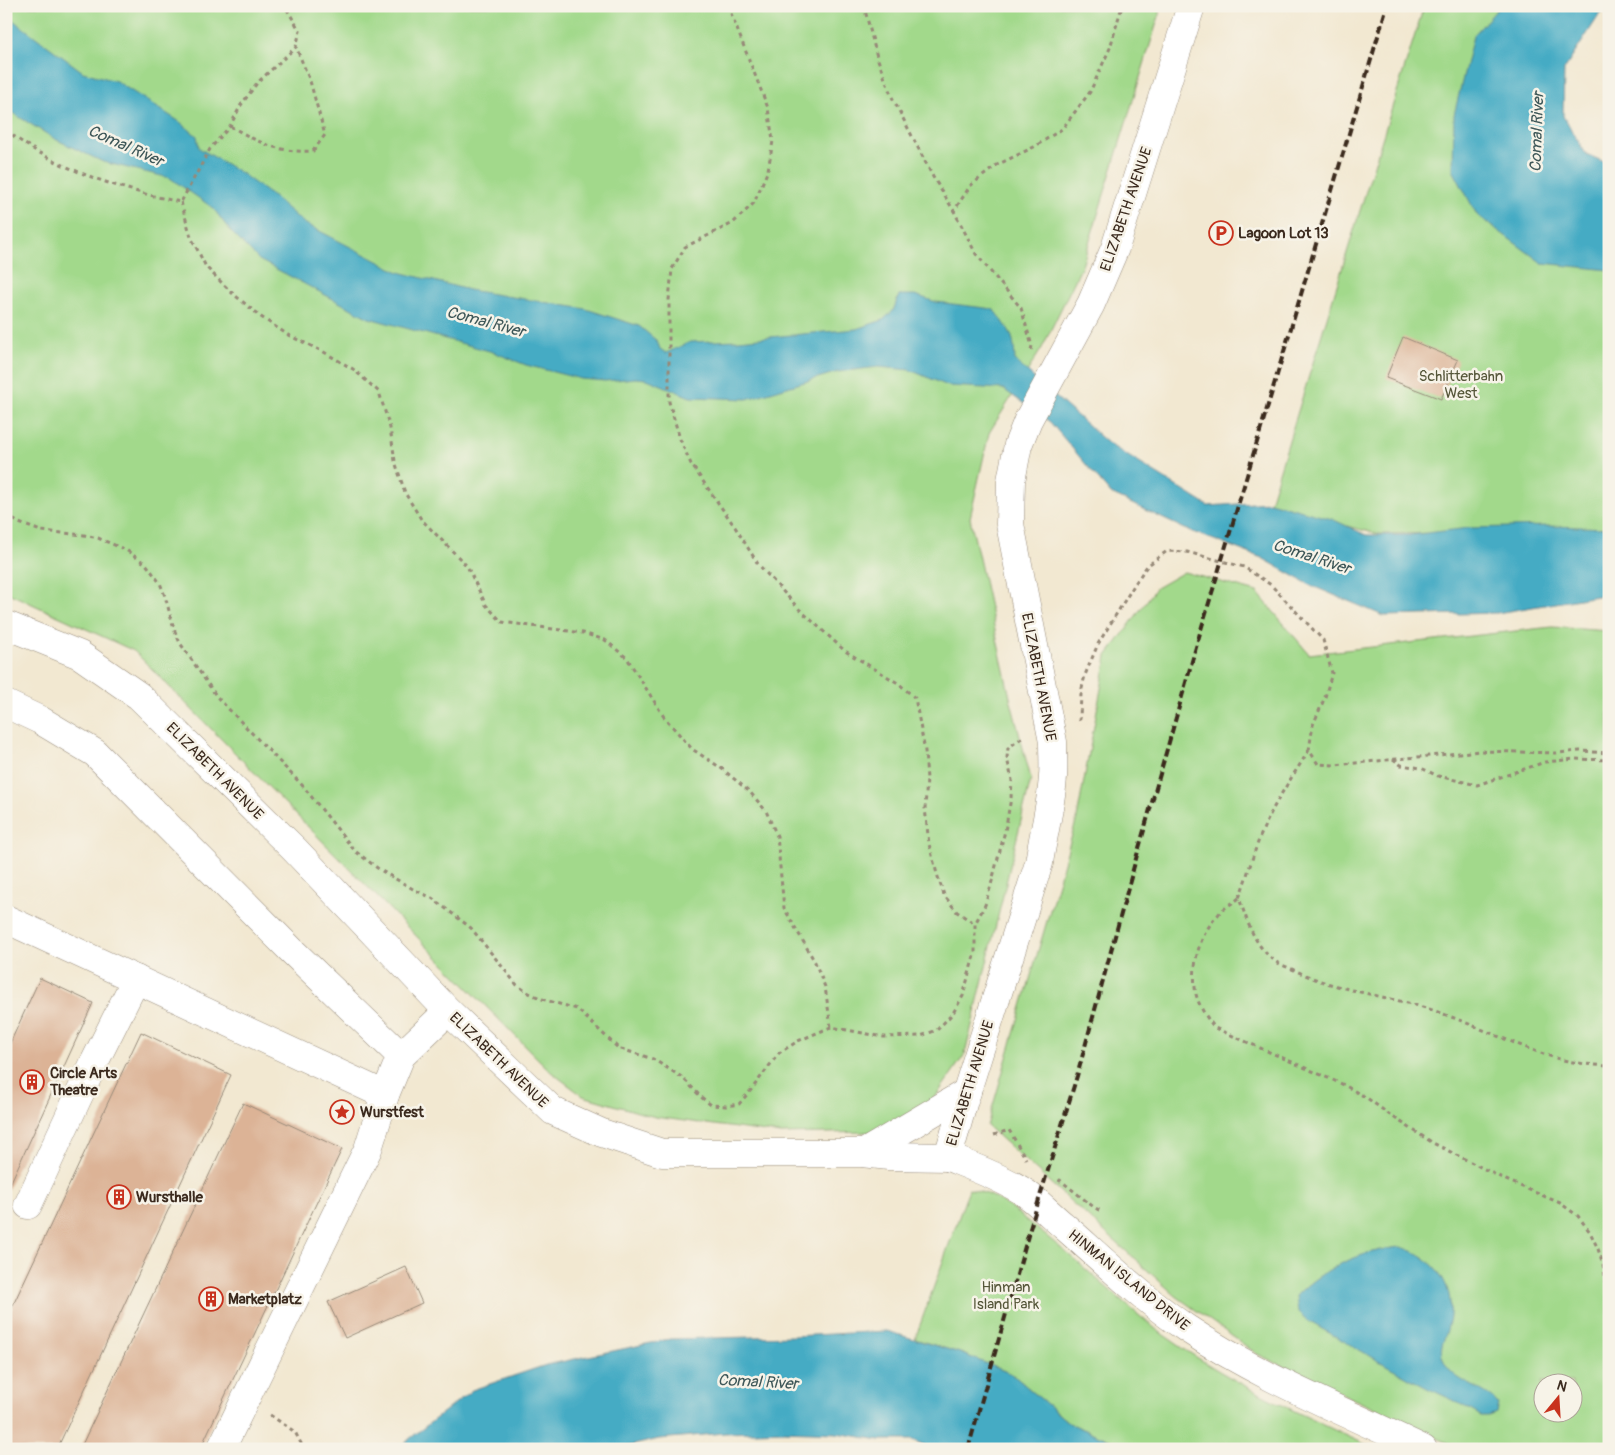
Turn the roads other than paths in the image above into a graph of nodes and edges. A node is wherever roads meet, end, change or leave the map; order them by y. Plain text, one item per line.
1 (1191, 6) edge
2 (6, 626) edge
3 (6, 704) edge
4 (7, 921) edge
5 (136, 979) junction
6 (448, 1011) junction
7 (401, 1056) junction
8 (967, 1092) junction
9 (385, 1095) junction
10 (864, 1154) junction
11 (948, 1158) junction
12 (28, 1206) dead end
13 (221, 1449) edge
14 (1422, 1449) edge

1 - 8 street, ELIZABETH AVENUE
2 - 6 street, ELIZABETH AVENUE
3 - 7 street
4 - 5 street
5 - 9 street
5 - 12 street
6 - 7 street
6 - 10 street, ELIZABETH AVENUE
7 - 9 street
8 - 10 street
8 - 11 street, ELIZABETH AVENUE
9 - 13 street
10 - 11 street, ELIZABETH AVENUE
11 - 14 street, HINMAN ISLAND DRIVE

